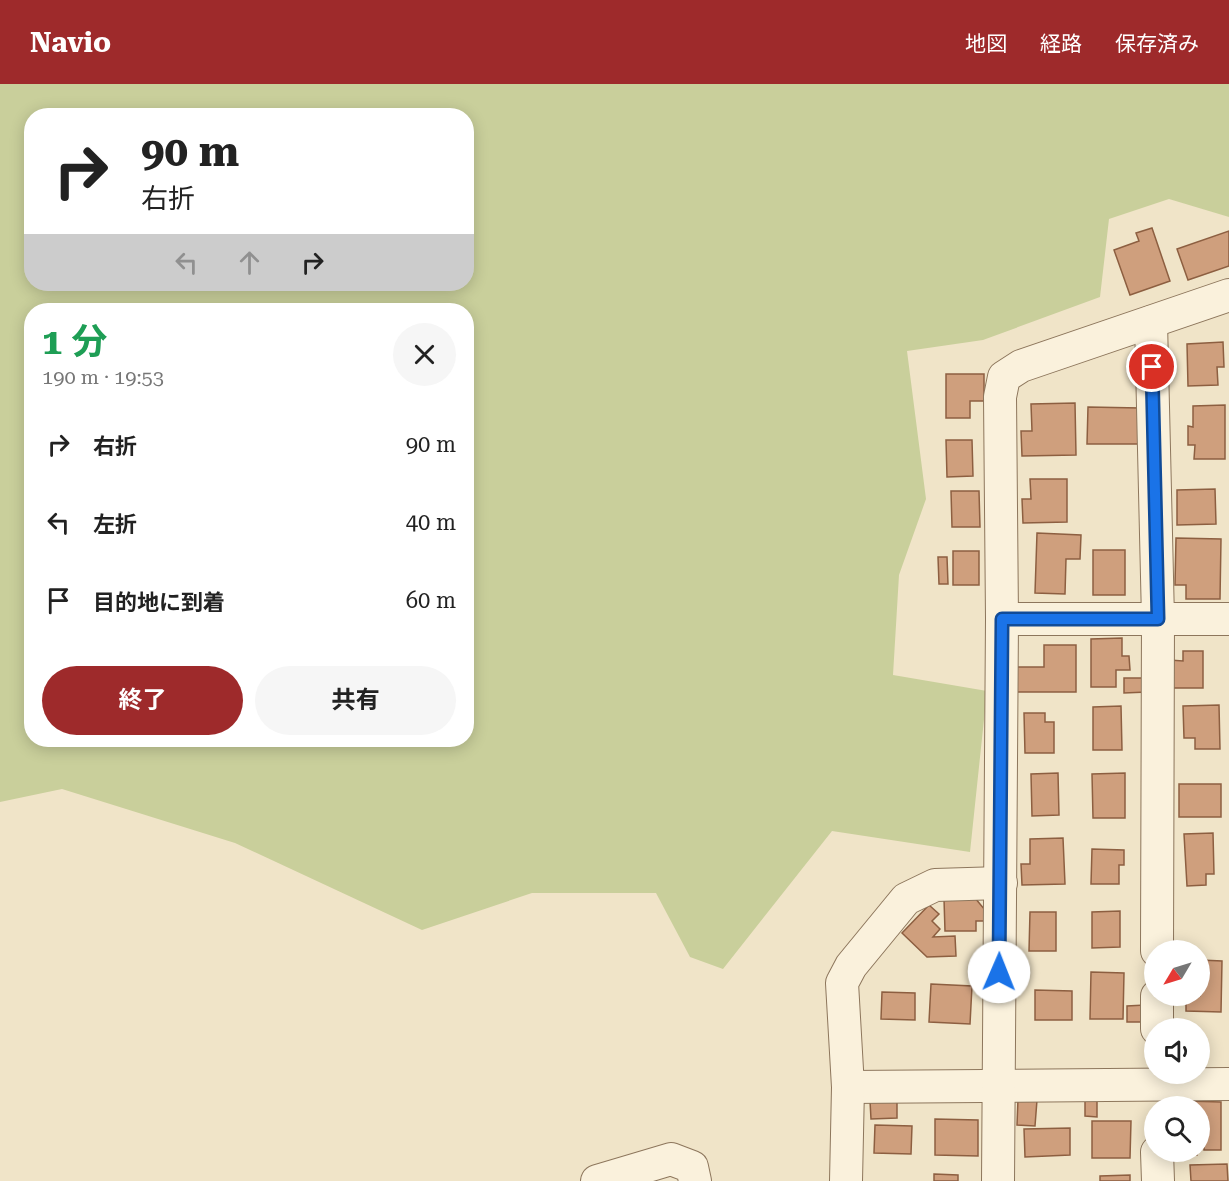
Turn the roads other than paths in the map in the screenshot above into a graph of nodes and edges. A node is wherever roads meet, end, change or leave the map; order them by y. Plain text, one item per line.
1 (1229, 295) edge
2 (1151, 322) junction
3 (1002, 619) junction
4 (1158, 619) junction
5 (1229, 619) edge
6 (1001, 883) junction
7 (1157, 940) edge
8 (997, 1084) junction
9 (1229, 1084) edge
10 (848, 1087) junction
11 (1157, 1088) edge
12 (1157, 1162) edge
13 (597, 1181) edge
14 (695, 1181) edge
15 (846, 1181) edge
16 (998, 1181) edge
17 (1158, 1181) edge

1 - 2 street
2 - 3 street
2 - 4 street
3 - 4 street
3 - 6 street
4 - 5 street
4 - 7 street
6 - 8 street
6 - 10 street
8 - 10 street
8 - 11 street
8 - 16 street
9 - 11 street
10 - 15 street
12 - 17 street
13 - 14 street

